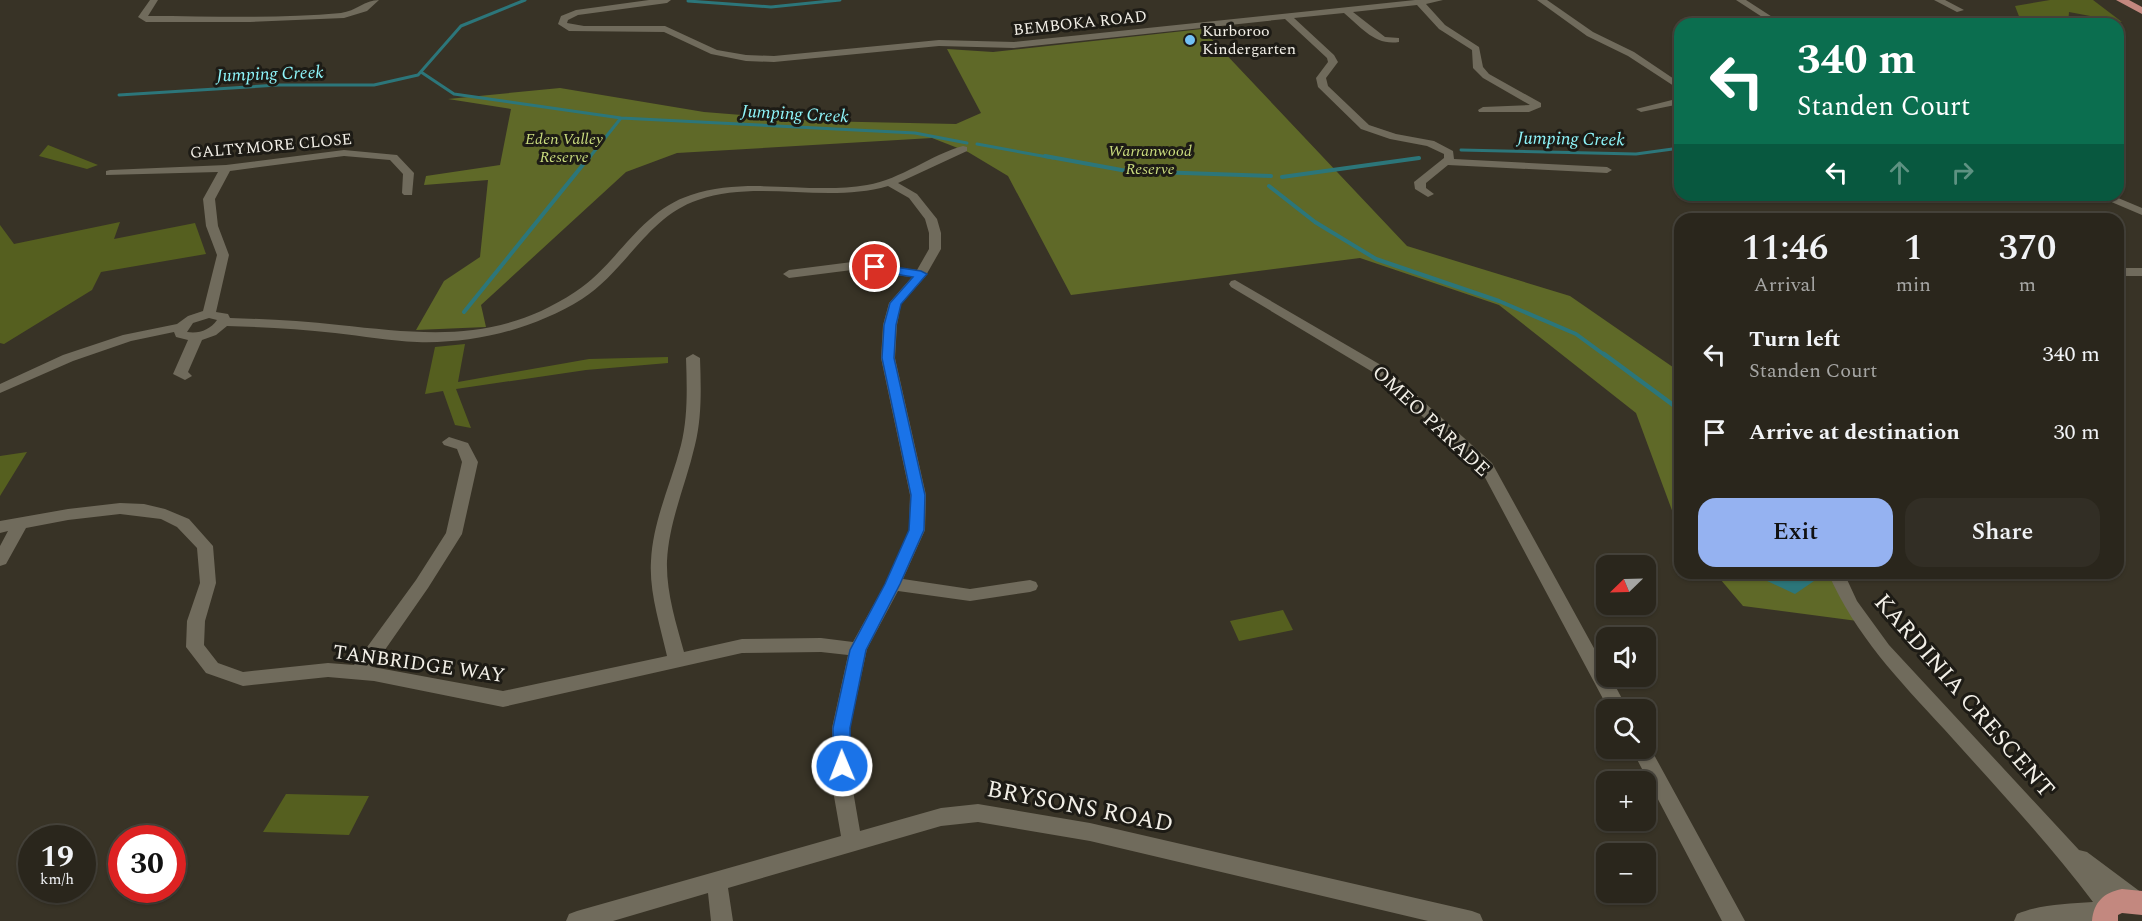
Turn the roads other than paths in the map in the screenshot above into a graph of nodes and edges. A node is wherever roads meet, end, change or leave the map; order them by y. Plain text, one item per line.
1 (154, 0) edge
2 (375, 0) edge
3 (667, 0) edge
4 (1439, 0) edge
5 (1541, 0) edge
6 (1740, 0) edge
7 (1938, 0) edge
8 (2121, 0) edge
9 (1419, 2) junction
10 (1346, 10) junction
11 (1960, 10) dead end
12 (2142, 11) edge
13 (1287, 16) junction
14 (1769, 18) edge
15 (1396, 40) dead end
16 (1674, 83) edge
17 (1674, 102) edge
18 (1641, 109) dead end
19 (1483, 110) dead end
20 (963, 149) dead end
21 (1445, 162) junction
22 (226, 168) junction
23 (1607, 170) dead end
24 (110, 173) dead end
25 (890, 183) junction
26 (408, 193) dead end
27 (1428, 194) dead end
28 (2115, 201) edge
29 (2142, 212) edge
30 (2124, 272) edge
31 (2142, 272) edge
32 (789, 274) dead end
33 (921, 274) junction
34 (1235, 284) dead end
35 (209, 314) junction
36 (224, 322) junction
37 (181, 327) junction
38 (197, 336) junction
39 (693, 358) dead end
40 (179, 376) dead end
41 (0, 389) edge
42 (449, 442) dead end
43 (21, 523) junction
44 (0, 527) edge
45 (0, 560) edge
46 (1839, 579) edge
47 (892, 584) junction
48 (1030, 586) dead end
49 (858, 650) junction
50 (677, 661) junction
51 (358, 673) junction
52 (1613, 699) edge
53 (1646, 759) edge
54 (852, 842) junction
55 (2063, 846) junction
56 (717, 881) junction
57 (2139, 902) edge
58 (2107, 913) edge
59 (577, 921) edge
60 (722, 921) edge
61 (1472, 921) edge
62 (1734, 921) edge
63 (2025, 921) edge

1 - 2 street
3 - 13 street, BEMBOKA ROAD
4 - 9 street, BEMBOKA ROAD
5 - 16 street
6 - 14 street
7 - 11 street
8 - 12 main road
9 - 10 street, BEMBOKA ROAD
9 - 19 street
10 - 13 street, BEMBOKA ROAD
10 - 15 street
13 - 21 street
17 - 18 street
20 - 25 street
21 - 23 street
21 - 27 street
22 - 24 street, GALTYMORE CLOSE
22 - 26 street, GALTYMORE CLOSE
22 - 35 street
25 - 33 street
25 - 36 street
28 - 29 street
30 - 31 street
32 - 33 street
33 - 47 street
34 - 52 street, OMEO PARADE
35 - 36 street
35 - 37 street
36 - 38 street
37 - 38 street
37 - 41 street
38 - 40 street
39 - 50 street
42 - 51 street
43 - 44 street, TANBRIDGE WAY
43 - 45 street
43 - 51 street, TANBRIDGE WAY
46 - 55 street, KARDINIA CRESCENT
47 - 48 street
47 - 49 street
49 - 50 street, TANBRIDGE WAY
49 - 54 street
50 - 51 street, TANBRIDGE WAY
53 - 62 street
54 - 56 street, BRYSONS ROAD
54 - 61 street, BRYSONS ROAD
55 - 57 street, KARDINIA CRESCENT
55 - 58 street, KARDINIA CRESCENT
56 - 59 street, BRYSONS ROAD
56 - 60 street
57 - 58 main road
58 - 63 street

